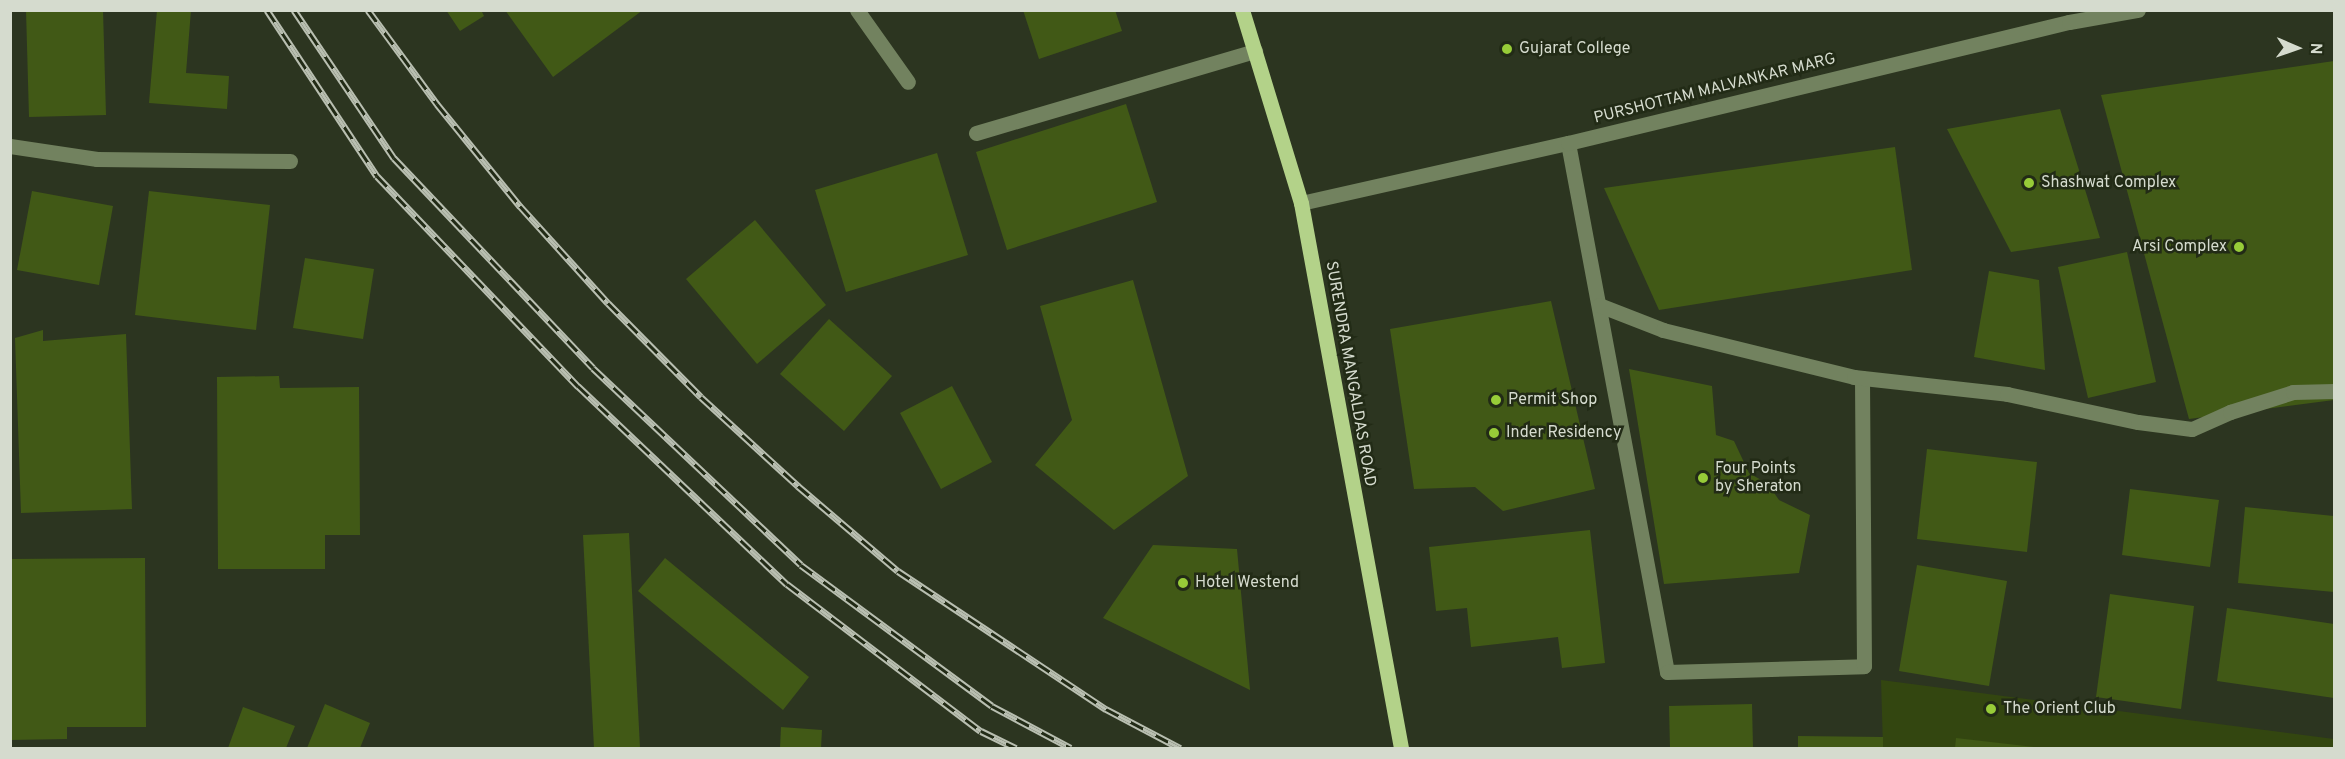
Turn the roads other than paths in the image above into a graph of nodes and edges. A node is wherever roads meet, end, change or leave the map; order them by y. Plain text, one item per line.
1 (857, 10) edge
2 (1242, 10) edge
3 (2138, 10) edge
4 (2068, 16) edge
5 (1256, 51) junction
6 (908, 82) dead end
7 (976, 133) dead end
8 (1569, 143) junction
9 (10, 146) edge
10 (290, 160) dead end
11 (1300, 203) junction
12 (1599, 305) junction
13 (1862, 378) junction
14 (2334, 391) edge
15 (1401, 748) edge

1 - 6 street
2 - 5 main road, SURENDRA MANGALDAS ROAD
3 - 4 street, PURSHOTTAM MALVANKAR MARG
4 - 8 street, PURSHOTTAM MALVANKAR MARG
5 - 7 street
5 - 11 main road, SURENDRA MANGALDAS ROAD
8 - 11 street, PURSHOTTAM MALVANKAR MARG
8 - 12 street
9 - 10 street
11 - 15 main road, SURENDRA MANGALDAS ROAD
12 - 13 street
12 - 13 street
13 - 14 street

